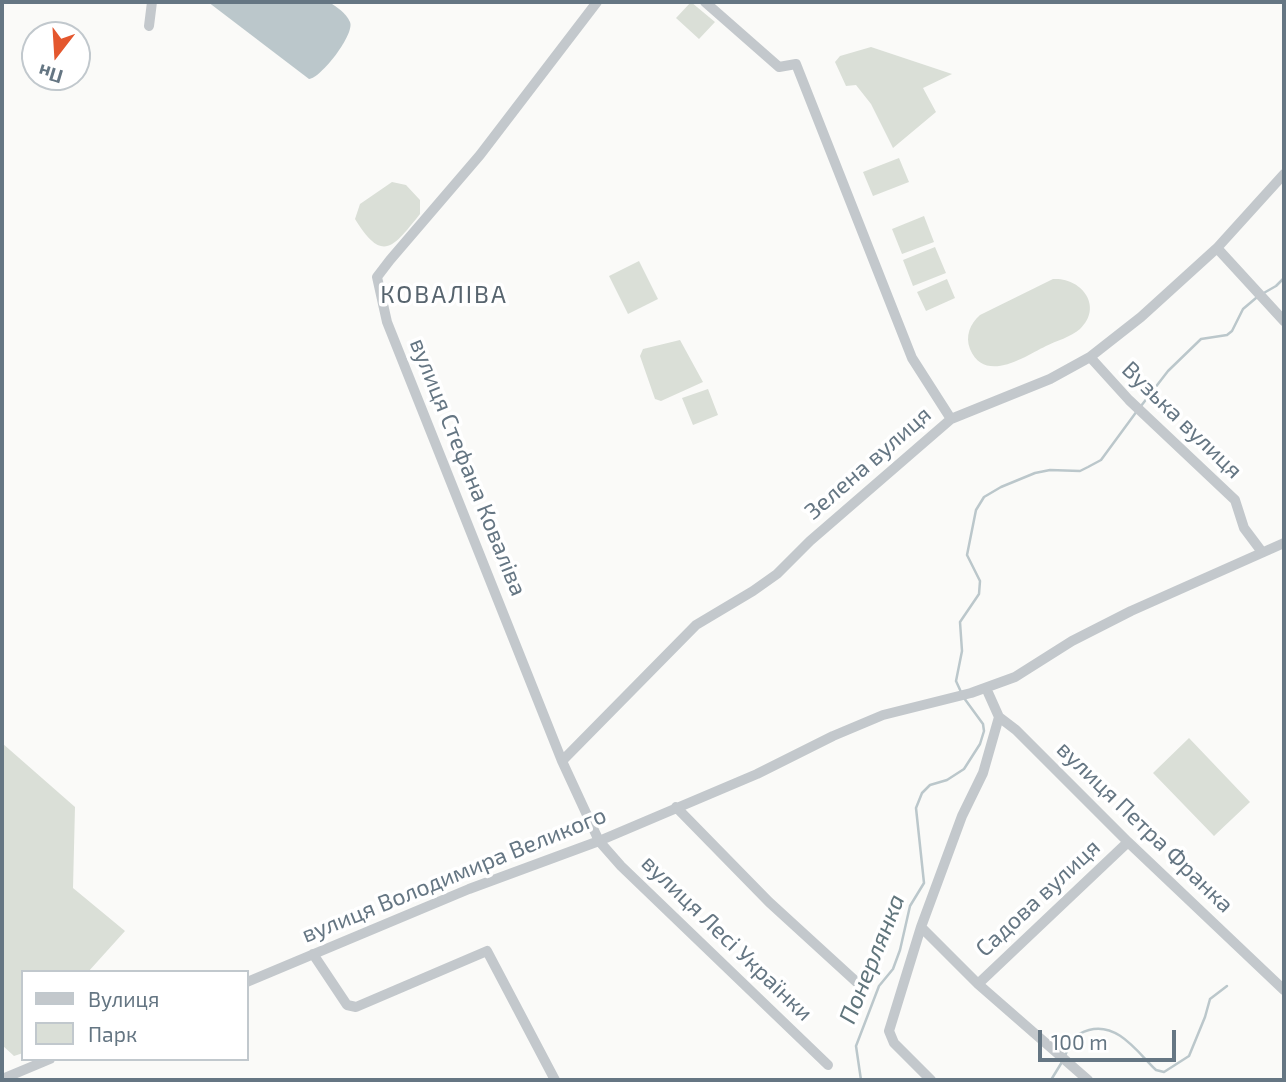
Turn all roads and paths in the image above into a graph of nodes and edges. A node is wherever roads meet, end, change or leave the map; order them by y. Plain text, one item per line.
1 (152, 2) edge
2 (597, 2) edge
3 (705, 2) edge
4 (149, 26) dead end
5 (1284, 174) edge
6 (1217, 248) junction
7 (1284, 321) edge
8 (1090, 357) junction
9 (951, 419) junction
10 (1284, 543) edge
11 (1262, 552) junction
12 (986, 688) junction
13 (999, 716) junction
14 (562, 761) junction
15 (676, 807) junction
16 (598, 841) junction
17 (1128, 842) junction
18 (921, 927) junction
19 (313, 954) junction
20 (248, 982) edge
21 (978, 984) junction
22 (862, 987) dead end
23 (1284, 990) edge
24 (45, 1061) edge
25 (828, 1065) dead end
26 (2, 1079) edge
27 (555, 1080) edge
28 (931, 1080) edge
29 (1087, 1080) edge

1 - 4 street
2 - 14 street, вулиця Стефана Коваліва
3 - 9 street
5 - 6 street, Зелена вулиця
6 - 7 street
6 - 8 street, Зелена вулиця
8 - 9 street, Зелена вулиця
8 - 11 street, Вузька вулиця
9 - 14 street, Зелена вулиця
10 - 11 street, вулиця Володимира Великого
11 - 12 street, вулиця Володимира Великого
12 - 13 street, вулиця Петра Франка
12 - 15 street, вулиця Володимира Великого
13 - 17 street, вулиця Петра Франка
13 - 18 street
14 - 16 street, вулиця Стефана Коваліва
15 - 16 street, вулиця Володимира Великого
15 - 22 street
16 - 19 street, вулиця Володимира Великого
16 - 25 street, вулиця Лесі Українки
17 - 21 street, Садова вулиця
17 - 23 street, вулиця Петра Франка
18 - 21 street
18 - 28 street
19 - 20 street, вулиця Володимира Великого
19 - 27 street
21 - 29 street
24 - 26 street

